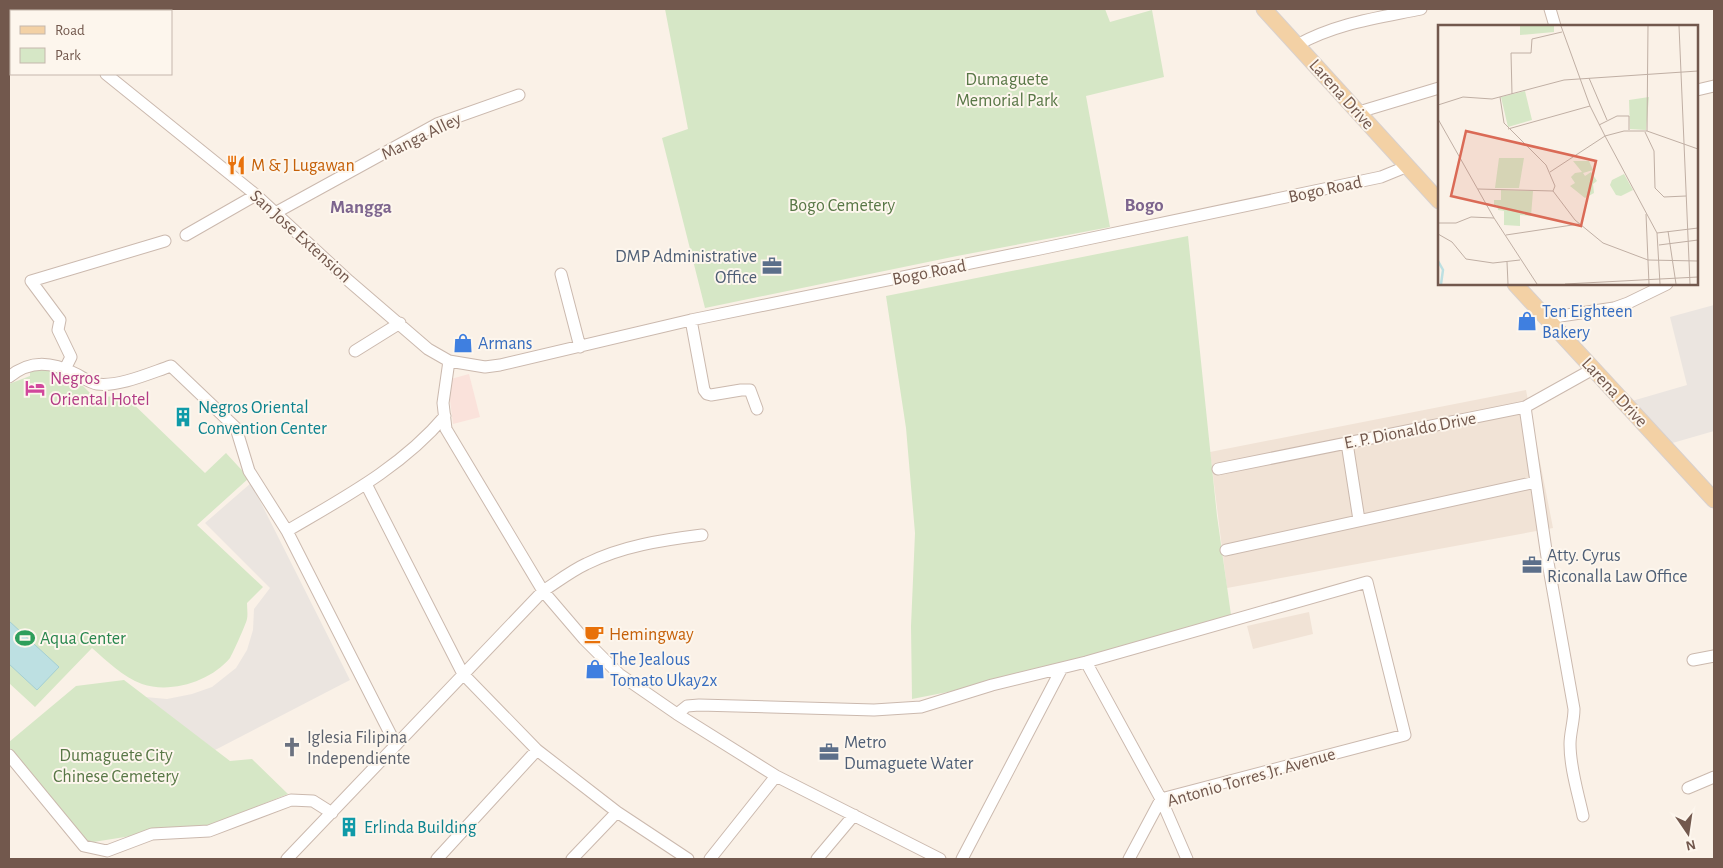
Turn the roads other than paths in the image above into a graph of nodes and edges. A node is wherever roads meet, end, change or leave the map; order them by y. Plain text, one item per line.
1 (1264, 9) edge
2 (1421, 9) edge
3 (1550, 9) edge
4 (1554, 25) edge
5 (1297, 45) junction
6 (107, 75) edge
7 (1714, 86) edge
8 (1438, 88) edge
9 (1698, 90) edge
10 (519, 95) dead end
11 (1359, 112) junction
12 (1408, 166) junction
13 (256, 195) junction
14 (1438, 200) edge
15 (275, 213) junction
16 (186, 235) dead end
17 (165, 241) dead end
18 (561, 274) dead end
19 (1516, 285) edge
20 (1665, 285) edge
21 (1547, 318) junction
22 (691, 320) junction
23 (400, 323) junction
24 (580, 346) junction
25 (355, 351) dead end
26 (448, 361) junction
27 (65, 369) junction
28 (1593, 369) junction
29 (9, 377) edge
30 (1525, 407) junction
31 (757, 409) dead end
32 (445, 416) junction
33 (1346, 443) junction
34 (1218, 469) dead end
35 (1536, 482) junction
36 (366, 484) junction
37 (1714, 500) edge
38 (1359, 520) junction
39 (286, 531) junction
40 (702, 535) dead end
41 (1226, 550) dead end
42 (543, 591) junction
43 (1714, 656) edge
44 (1693, 660) dead end
45 (1086, 662) junction
46 (1062, 668) junction
47 (463, 674) junction
48 (677, 714) junction
49 (396, 744) junction
50 (537, 750) junction
51 (9, 755) edge
52 (776, 776) junction
53 (1714, 777) edge
54 (1688, 788) dead end
55 (1161, 799) junction
56 (617, 812) junction
57 (332, 813) junction
58 (854, 815) junction
59 (1583, 816) dead end
60 (287, 859) edge
61 (437, 859) edge
62 (572, 859) edge
63 (688, 859) edge
64 (710, 859) edge
65 (817, 859) edge
66 (940, 859) edge
67 (962, 859) edge
68 (1129, 859) edge
69 (1187, 859) edge

1 - 5 main road, Larena Drive
2 - 5 street
3 - 4 street
5 - 11 main road, Larena Drive
6 - 13 street, San Jose Extension
7 - 9 street
8 - 11 street
10 - 15 street, Manga Alley
11 - 12 main road, Larena Drive
12 - 14 main road, Larena Drive
12 - 22 street, Bogo Road
13 - 15 street, San Jose Extension
13 - 16 street
15 - 23 street, San Jose Extension
17 - 27 street
18 - 24 street
19 - 21 main road, Larena Drive
20 - 21 street
21 - 28 main road, Larena Drive
22 - 24 street, Bogo Road
22 - 31 street
23 - 25 street
23 - 26 street, San Jose Extension
24 - 26 street, Bogo Road
26 - 32 street
27 - 29 street
27 - 39 street
28 - 30 street, E. P. Dionaldo Drive
28 - 37 main road, Larena Drive
30 - 33 street, E. P. Dionaldo Drive
30 - 35 street
32 - 36 street
32 - 42 street
33 - 34 street, E. P. Dionaldo Drive
33 - 38 street
35 - 38 street
35 - 59 street
36 - 39 street
36 - 47 street
38 - 41 street
39 - 49 street
40 - 42 street
42 - 47 street
42 - 48 street
43 - 44 street
45 - 46 street
45 - 55 street
45 - 55 street, Antonio Torres Jr. Avenue
46 - 48 street
46 - 67 street
47 - 49 street
47 - 50 street
48 - 52 street
49 - 57 street
50 - 56 street
50 - 61 street
51 - 57 street
52 - 58 street
52 - 64 street
53 - 54 street
55 - 68 street, Antonio Torres Jr. Avenue
55 - 69 street
56 - 62 street
56 - 63 street
57 - 60 street
58 - 65 street
58 - 66 street

